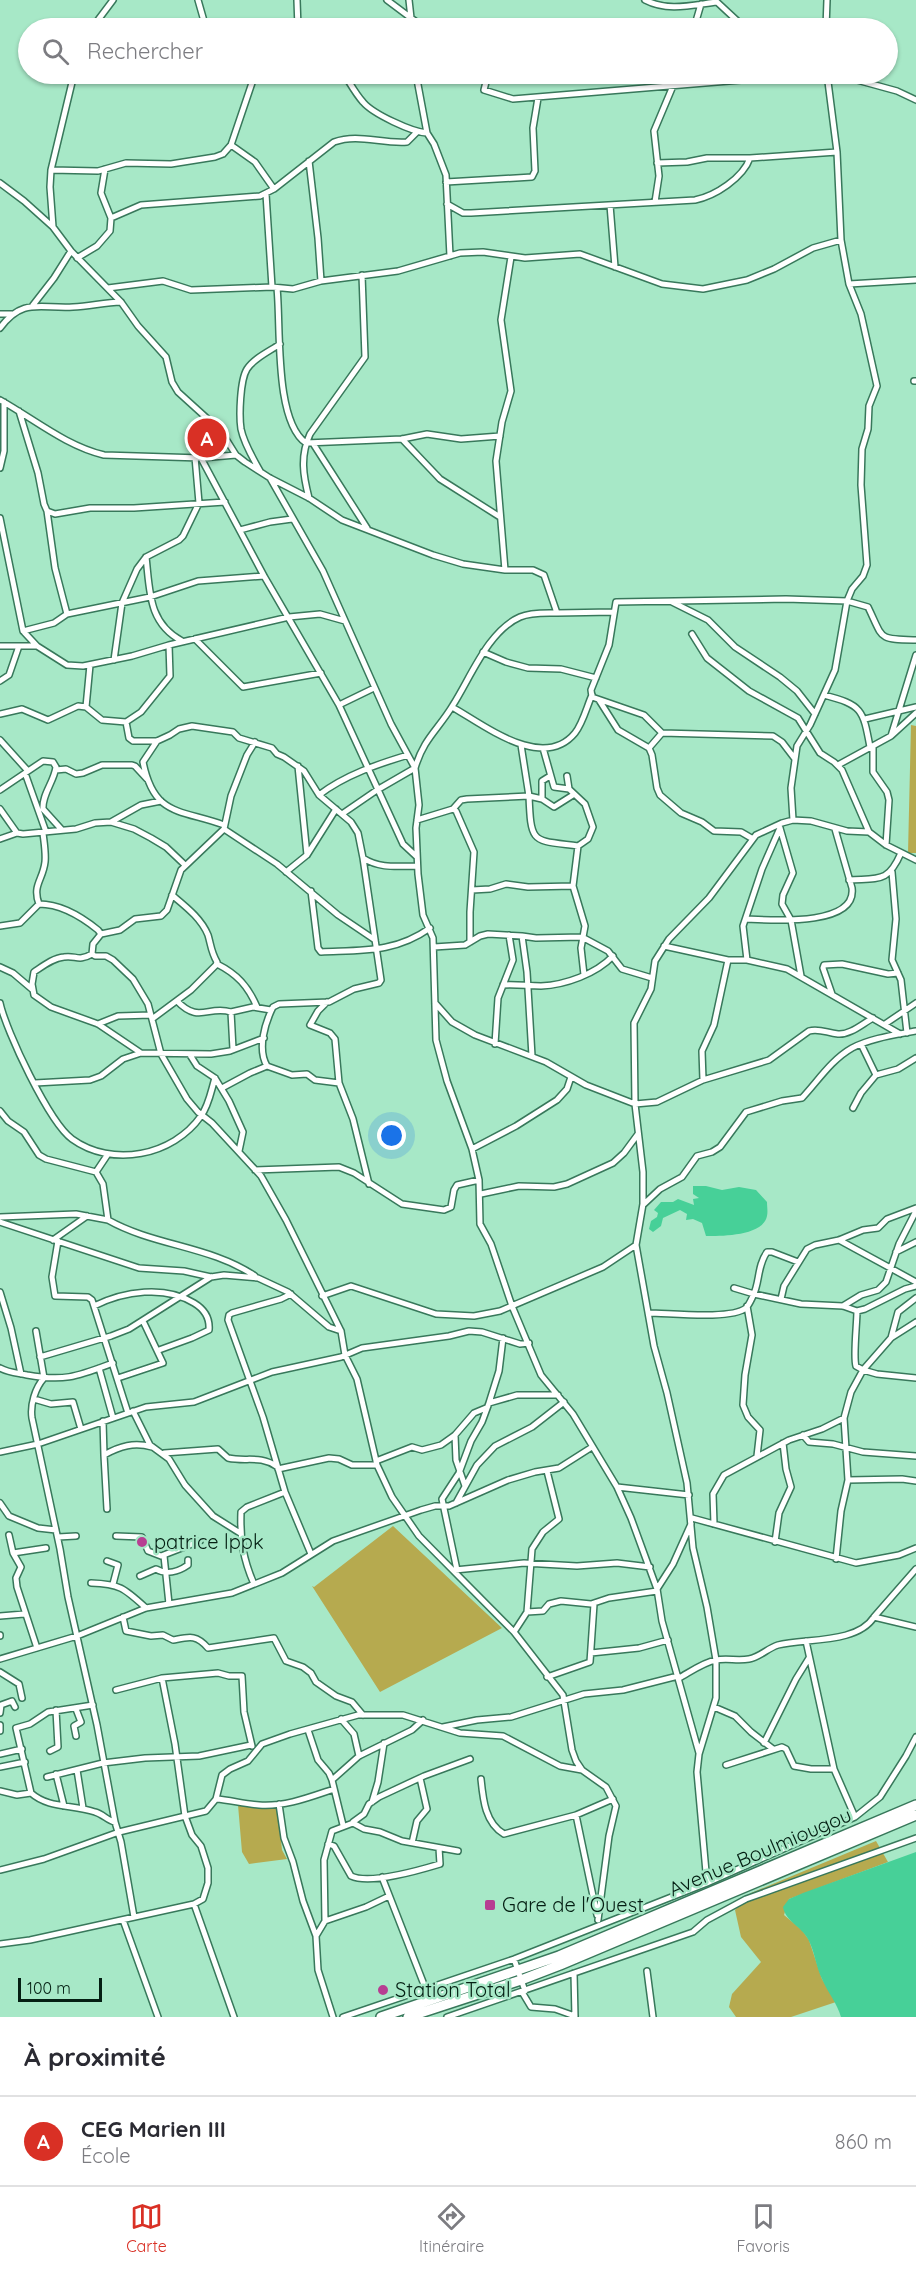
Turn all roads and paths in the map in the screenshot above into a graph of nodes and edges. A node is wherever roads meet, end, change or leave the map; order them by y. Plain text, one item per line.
1 (113, 0) edge
2 (198, 0) edge
3 (297, 0) edge
4 (387, 0) edge
5 (409, 0) edge
6 (645, 0) edge
7 (827, 0) edge
8 (701, 4) junction
9 (100, 18) edge
10 (203, 18) edge
11 (298, 18) edge
12 (411, 18) joint
13 (697, 18) edge
14 (734, 18) edge
15 (826, 18) edge
16 (72, 84) edge
17 (252, 84) edge
18 (351, 84) edge
19 (418, 84) edge
20 (485, 84) edge
21 (696, 84) edge
22 (828, 84) edge
23 (871, 84) edge
24 (673, 86) junction
25 (538, 98) junction
26 (916, 100) edge
27 (417, 132) junction
28 (428, 133) junction
29 (231, 145) junction
30 (837, 152) junction
31 (750, 158) junction
32 (309, 161) junction
33 (657, 163) junction
34 (51, 170) junction
35 (105, 170) junction
36 (446, 182) junction
37 (0, 183) edge
38 (274, 189) junction
39 (266, 194) junction
40 (655, 202) junction
41 (447, 204) junction
42 (610, 205) junction
43 (111, 218) junction
44 (53, 227) junction
45 (841, 240) junction
46 (71, 251) junction
47 (450, 256) junction
48 (511, 257) junction
49 (77, 258) junction
50 (615, 267) junction
51 (362, 275) junction
52 (916, 280) edge
53 (321, 281) junction
54 (849, 284) junction
55 (274, 287) junction
56 (108, 288) junction
57 (120, 302) junction
58 (33, 305) junction
59 (0, 314) edge
60 (12, 314) junction
61 (0, 328) edge
62 (280, 344) junction
63 (2, 401) edge
64 (19, 411) junction
65 (500, 436) junction
66 (402, 439) junction
67 (306, 444) junction
68 (314, 445) junction
69 (236, 455) junction
70 (198, 458) junction
71 (0, 468) edge
72 (261, 472) junction
73 (270, 478) junction
74 (309, 498) junction
75 (225, 502) junction
76 (199, 503) junction
77 (47, 511) junction
78 (500, 517) junction
79 (0, 518) edge
80 (292, 519) junction
81 (367, 528) junction
82 (240, 530) junction
83 (146, 557) junction
84 (505, 570) junction
85 (264, 576) junction
86 (150, 597) junction
87 (669, 601) junction
88 (848, 601) junction
89 (122, 603) junction
90 (613, 612) junction
91 (557, 613) junction
92 (67, 614) junction
93 (289, 617) junction
94 (345, 621) junction
95 (23, 631) junction
96 (692, 634) dead end
97 (195, 639) junction
98 (916, 640) edge
99 (183, 642) junction
100 (169, 645) junction
101 (0, 646) edge
102 (19, 646) junction
103 (37, 646) junction
104 (483, 651) junction
105 (916, 655) edge
106 (114, 660) junction
107 (90, 665) junction
108 (321, 673) junction
109 (596, 678) junction
110 (0, 681) edge
111 (374, 688) junction
112 (592, 695) junction
113 (824, 695) junction
114 (599, 700) junction
115 (339, 705) junction
116 (916, 706) edge
117 (86, 707) junction
118 (452, 707) junction
119 (897, 711) junction
120 (0, 714) edge
121 (815, 714) junction
122 (915, 716) edge
123 (865, 719) junction
124 (126, 722) junction
125 (806, 729) junction
126 (662, 733) junction
127 (891, 736) junction
128 (0, 740) edge
129 (157, 741) junction
130 (255, 742) junction
131 (521, 745) junction
132 (872, 746) junction
133 (543, 748) junction
134 (649, 748) junction
135 (408, 755) junction
136 (795, 759) junction
137 (838, 765) junction
138 (298, 766) junction
139 (415, 768) junction
140 (367, 769) junction
141 (56, 770) junction
142 (26, 772) junction
143 (550, 776) junction
144 (567, 776) dead end
145 (149, 781) junction
146 (568, 789) junction
147 (0, 790) edge
148 (377, 790) junction
149 (320, 795) junction
150 (573, 795) junction
151 (529, 796) junction
152 (542, 799) junction
153 (161, 801) junction
154 (0, 809) edge
155 (336, 809) junction
156 (453, 809) junction
157 (342, 814) junction
158 (417, 820) junction
159 (793, 820) junction
160 (111, 822) junction
161 (781, 825) junction
162 (224, 827) junction
163 (836, 829) junction
164 (62, 830) junction
165 (45, 832) junction
166 (870, 832) junction
167 (17, 833) junction
168 (0, 839) edge
169 (753, 839) junction
170 (886, 845) junction
171 (578, 846) junction
172 (901, 853) junction
173 (307, 855) junction
174 (417, 857) junction
175 (363, 858) junction
176 (916, 860) edge
177 (185, 865) junction
178 (417, 866) junction
179 (286, 872) junction
180 (892, 872) junction
181 (849, 880) junction
182 (573, 886) junction
183 (472, 890) junction
184 (311, 891) junction
185 (172, 895) junction
186 (39, 904) junction
187 (746, 919) junction
188 (791, 920) junction
189 (0, 926) edge
190 (430, 928) junction
191 (101, 934) junction
192 (509, 935) junction
193 (522, 936) junction
194 (582, 936) junction
195 (375, 940) junction
196 (470, 942) junction
197 (664, 946) junction
198 (434, 947) junction
199 (377, 950) junction
200 (92, 954) junction
201 (613, 956) junction
202 (728, 960) junction
203 (747, 960) junction
204 (217, 964) junction
205 (0, 967) edge
206 (898, 973) junction
207 (584, 975) junction
208 (801, 975) junction
209 (652, 978) junction
210 (503, 985) junction
211 (528, 986) junction
212 (33, 990) junction
213 (832, 994) junction
214 (177, 1001) junction
215 (327, 1002) junction
216 (0, 1003) edge
217 (435, 1003) junction
218 (916, 1003) edge
219 (257, 1007) junction
220 (272, 1010) junction
221 (231, 1012) junction
222 (903, 1012) junction
223 (151, 1017) junction
224 (873, 1018) junction
225 (98, 1023) junction
226 (885, 1024) junction
227 (916, 1030) edge
228 (904, 1033) junction
229 (264, 1038) junction
230 (495, 1044) junction
231 (861, 1044) junction
232 (233, 1049) junction
233 (141, 1053) junction
234 (161, 1054) junction
235 (190, 1055) junction
236 (532, 1056) junction
237 (916, 1058) edge
238 (267, 1066) junction
239 (876, 1076) junction
240 (571, 1077) junction
241 (215, 1078) junction
242 (704, 1080) junction
243 (35, 1083) junction
244 (339, 1083) junction
245 (222, 1088) junction
246 (635, 1104) junction
247 (853, 1108) dead end
248 (0, 1111) edge
249 (202, 1115) junction
250 (638, 1134) junction
251 (472, 1149) junction
252 (239, 1151) junction
253 (108, 1154) junction
254 (255, 1170) junction
255 (96, 1172) junction
256 (479, 1180) junction
257 (369, 1184) junction
258 (481, 1194) junction
259 (643, 1204) junction
260 (916, 1209) edge
261 (87, 1216) junction
262 (0, 1217) edge
263 (108, 1220) junction
264 (0, 1222) edge
265 (839, 1240) junction
266 (55, 1241) junction
267 (916, 1242) edge
268 (636, 1245) junction
269 (896, 1252) junction
270 (798, 1262) junction
271 (891, 1269) junction
272 (211, 1277) junction
273 (258, 1278) junction
274 (916, 1282) edge
275 (916, 1286) edge
276 (734, 1288) dead end
277 (0, 1292) edge
278 (291, 1294) junction
279 (754, 1294) junction
280 (182, 1296) junction
281 (322, 1296) junction
282 (916, 1298) edge
283 (781, 1299) junction
284 (94, 1306) junction
285 (512, 1306) junction
286 (747, 1306) junction
287 (843, 1306) junction
288 (857, 1311) junction
289 (649, 1313) junction
290 (143, 1321) junction
291 (916, 1322) edge
292 (341, 1330) junction
293 (36, 1331) dead end
294 (106, 1338) junction
295 (503, 1338) junction
296 (891, 1338) junction
297 (529, 1343) junction
298 (159, 1350) junction
299 (345, 1355) junction
300 (40, 1356) junction
301 (113, 1363) junction
302 (0, 1368) edge
303 (99, 1368) junction
304 (863, 1370) junction
305 (21, 1374) junction
306 (44, 1378) junction
307 (118, 1378) junction
308 (916, 1378) edge
309 (251, 1381) junction
310 (558, 1395) junction
311 (34, 1399) junction
312 (564, 1402) junction
313 (488, 1405) junction
314 (131, 1412) junction
315 (112, 1418) junction
316 (844, 1418) junction
317 (103, 1421) junction
318 (81, 1429) junction
319 (455, 1435) junction
320 (804, 1435) junction
321 (783, 1443) junction
322 (38, 1444) junction
323 (152, 1447) junction
324 (592, 1447) junction
325 (848, 1449) junction
326 (0, 1452) edge
327 (164, 1453) junction
328 (104, 1455) junction
329 (757, 1456) junction
330 (916, 1456) edge
331 (376, 1463) junction
332 (277, 1467) junction
333 (547, 1472) junction
334 (459, 1473) junction
335 (849, 1480) junction
336 (916, 1481) edge
337 (465, 1486) junction
338 (617, 1487) junction
339 (285, 1492) junction
340 (689, 1495) junction
341 (0, 1503) edge
342 (456, 1503) junction
343 (443, 1506) junction
344 (107, 1509) dead end
345 (404, 1516) junction
346 (692, 1520) junction
347 (714, 1524) junction
348 (56, 1530) junction
349 (240, 1533) junction
350 (9, 1535) dead end
351 (76, 1536) dead end
352 (116, 1536) dead end
353 (58, 1537) junction
354 (200, 1541) dead end
355 (775, 1542) junction
356 (46, 1548) dead end
357 (916, 1548) edge
358 (14, 1553) junction
359 (311, 1554) junction
360 (164, 1556) junction
361 (836, 1559) junction
362 (188, 1560) dead end
363 (107, 1561) dead end
364 (530, 1563) junction
365 (650, 1567) junction
366 (916, 1569) edge
367 (456, 1570) junction
368 (167, 1573) junction
369 (140, 1576) dead end
370 (91, 1583) dead end
371 (114, 1584) junction
372 (254, 1584) junction
373 (657, 1590) junction
374 (169, 1604) junction
375 (594, 1604) junction
376 (146, 1608) junction
377 (527, 1612) junction
378 (24, 1614) junction
379 (0, 1616) edge
380 (123, 1617) junction
381 (874, 1617) junction
382 (916, 1627) edge
383 (513, 1632) junction
384 (77, 1636) junction
385 (668, 1640) junction
386 (806, 1641) junction
387 (37, 1648) junction
388 (591, 1653) junction
389 (0, 1659) edge
390 (809, 1659) junction
391 (716, 1660) junction
392 (0, 1672) edge
393 (547, 1677) junction
394 (679, 1677) junction
395 (162, 1678) junction
396 (116, 1690) dead end
397 (22, 1698) dead end
398 (565, 1700) junction
399 (93, 1705) junction
400 (15, 1707) dead end
401 (714, 1707) junction
402 (76, 1708) junction
403 (56, 1710) junction
404 (0, 1713) edge
405 (363, 1715) junction
406 (341, 1719) junction
407 (423, 1720) junction
408 (0, 1725) edge
409 (443, 1727) junction
410 (308, 1730) junction
411 (0, 1731) edge
412 (76, 1736) dead end
413 (916, 1737) edge
414 (384, 1743) junction
415 (764, 1743) junction
416 (252, 1745) junction
417 (22, 1749) junction
418 (773, 1749) junction
419 (50, 1751) dead end
420 (253, 1752) junction
421 (0, 1754) edge
422 (699, 1754) junction
423 (176, 1756) junction
424 (359, 1756) junction
425 (470, 1759) dead end
426 (25, 1762) junction
427 (104, 1763) junction
428 (726, 1765) dead end
429 (0, 1767) edge
430 (834, 1769) junction
431 (77, 1770) junction
432 (582, 1770) junction
433 (56, 1774) junction
434 (47, 1777) dead end
435 (420, 1778) junction
436 (481, 1779) dead end
437 (332, 1780) junction
438 (334, 1789) junction
439 (0, 1791) edge
440 (31, 1793) junction
441 (216, 1799) junction
442 (613, 1799) junction
443 (372, 1802) junction
444 (279, 1804) junction
445 (916, 1805) edge
446 (64, 1806) junction
447 (83, 1808) junction
448 (576, 1815) junction
449 (916, 1815) edge
450 (185, 1816) junction
451 (901, 1816) junction
452 (855, 1817) junction
453 (115, 1822) junction
454 (353, 1823) junction
455 (343, 1825) junction
456 (119, 1832) junction
457 (916, 1838) edge
458 (412, 1843) junction
459 (328, 1844) junction
460 (439, 1848) junction
461 (458, 1851) dead end
462 (0, 1870) edge
463 (382, 1877) junction
464 (707, 1883) junction
465 (389, 1896) junction
466 (194, 1904) junction
467 (134, 1917) junction
468 (123, 1920) junction
469 (325, 1921) junction
470 (599, 1922) junction
471 (316, 1936) junction
472 (0, 1944) edge
473 (514, 1959) junction
474 (646, 1971) dead end
475 (574, 1974) junction
476 (520, 1975) junction
477 (426, 1989) junction
478 (524, 1992) junction
479 (430, 2000) junction
480 (456, 2016) edge
481 (575, 2016) edge
482 (158, 2017) edge
483 (234, 2017) edge
484 (333, 2017) edge
485 (343, 2017) edge
486 (381, 2017) edge
487 (408, 2017) edge
488 (447, 2017) edge
489 (653, 2017) edge

1 - 9 street
2 - 10 street
3 - 11 street
4 - 12 street
5 - 12 street
6 - 8 street
7 - 15 street
8 - 13 street
8 - 14 street
16 - 34 street
17 - 29 street
18 - 27 street
19 - 28 street
20 - 25 street
21 - 24 street
22 - 30 street
23 - 26 street
24 - 25 street
24 - 33 street
25 - 36 street
27 - 28 street
27 - 32 street
28 - 36 street
29 - 35 street
29 - 38 street
30 - 31 street
30 - 45 street
31 - 33 street
31 - 40 street
32 - 38 street
32 - 53 street
33 - 40 street
34 - 35 street
34 - 44 street
35 - 43 street
36 - 41 street
37 - 44 street
38 - 39 street
39 - 43 street
39 - 55 street
40 - 42 street
41 - 42 street
41 - 47 street
42 - 50 street
43 - 49 street
44 - 46 street
45 - 50 street
45 - 54 street
46 - 49 street
46 - 58 street
47 - 48 street
47 - 51 street
48 - 50 street
48 - 65 street
49 - 56 street
51 - 53 street
51 - 67 street
52 - 54 street
53 - 55 street
54 - 88 street
55 - 56 street
55 - 62 street
56 - 57 street
57 - 58 street
57 - 69 street
58 - 60 street
59 - 60 street
60 - 61 street
62 - 67 street
62 - 72 street
63 - 64 street
63 - 71 street
64 - 70 street
64 - 77 street
65 - 66 street
65 - 78 street
66 - 68 street
66 - 78 street
67 - 68 street
67 - 74 street
68 - 81 street
69 - 70 street
69 - 72 street
70 - 75 street
70 - 76 street
72 - 73 street
73 - 74 street
73 - 80 street
74 - 81 street
75 - 76 street
75 - 82 street
76 - 77 street
76 - 83 street
77 - 92 street
78 - 84 street
79 - 95 street
80 - 82 street
80 - 94 street
81 - 84 street
82 - 85 street
83 - 86 street
83 - 89 street
84 - 91 street
85 - 86 street
85 - 93 street
86 - 89 street
86 - 99 street
87 - 88 street
87 - 90 street
87 - 121 street
88 - 98 street
88 - 113 street
89 - 92 street
89 - 106 street
90 - 91 street
90 - 109 street
91 - 104 street
92 - 95 street
93 - 94 street
93 - 97 street
93 - 108 street
94 - 111 street
95 - 103 street
96 - 125 street
97 - 99 street
97 - 108 street
99 - 100 street
100 - 106 street
100 - 124 street
101 - 102 street
102 - 103 street
102 - 110 street
103 - 107 street
104 - 109 street
104 - 118 street
105 - 119 street
106 - 107 street
107 - 117 street
108 - 115 street
109 - 112 street
111 - 115 street
111 - 135 street
112 - 114 street
112 - 133 street
113 - 121 street
113 - 123 street
114 - 126 street
114 - 134 street
115 - 140 street
116 - 119 street
117 - 120 street
117 - 124 street
118 - 131 street
118 - 139 street
119 - 123 street
119 - 127 street
121 - 125 street
122 - 127 street
123 - 132 street
124 - 129 street
125 - 136 street
125 - 137 street
126 - 134 street
126 - 136 street
127 - 132 street
128 - 142 street
129 - 130 street
129 - 145 street
130 - 138 street
130 - 162 street
131 - 133 street
131 - 151 street
132 - 137 street
132 - 170 street
133 - 143 street
134 - 169 street
135 - 139 street
135 - 140 street
136 - 159 street
137 - 166 street
138 - 149 street
138 - 173 street
139 - 148 street
139 - 158 street
140 - 148 street
140 - 149 street
141 - 142 street
141 - 145 street
141 - 164 street
142 - 147 street
142 - 165 street
143 - 146 street
143 - 152 street
144 - 146 street
145 - 153 street
146 - 150 street
148 - 157 street
148 - 174 street
149 - 155 street
150 - 152 street
150 - 171 street
151 - 152 street
151 - 156 street
151 - 171 street
153 - 160 street
153 - 162 street
154 - 167 street
155 - 157 street
155 - 173 street
156 - 158 street
156 - 183 street
157 - 175 street
158 - 174 street
159 - 161 street
159 - 163 street
160 - 164 street
160 - 177 street
161 - 169 street
161 - 187 street
161 - 188 street
162 - 177 street
162 - 179 street
163 - 166 street
163 - 181 street
164 - 165 street
165 - 167 street
165 - 186 street
166 - 170 street
167 - 168 street
169 - 197 street
170 - 172 street
171 - 182 street
172 - 176 street
172 - 180 street
173 - 179 street
174 - 178 street
175 - 178 street
175 - 195 street
177 - 185 street
178 - 190 street
179 - 184 street
180 - 181 street
180 - 206 street
181 - 188 street
182 - 183 street
182 - 194 street
183 - 196 street
184 - 195 street
184 - 199 street
185 - 191 street
185 - 204 street
186 - 189 street
186 - 191 street
187 - 188 street
187 - 203 street
188 - 208 street
190 - 198 street
190 - 199 street
191 - 200 street
192 - 193 street
192 - 196 street
192 - 210 street
193 - 194 street
193 - 211 street
194 - 201 street
194 - 207 street
195 - 199 street
196 - 198 street
197 - 202 street
197 - 209 street
198 - 217 street
199 - 215 street
200 - 212 street
200 - 223 street
201 - 207 street
201 - 209 street
202 - 203 street
202 - 242 street
203 - 208 street
204 - 214 street
204 - 219 street
205 - 212 street
206 - 213 street
206 - 222 street
207 - 211 street
208 - 213 street
209 - 246 street
210 - 211 street
210 - 230 street
211 - 236 street
212 - 225 street
213 - 224 street
214 - 221 street
214 - 223 street
215 - 220 street
215 - 244 street
216 - 243 street
217 - 230 street
217 - 251 street
218 - 222 street
219 - 220 street
219 - 221 street
220 - 229 street
221 - 232 street
222 - 226 street
222 - 228 street
223 - 225 street
223 - 234 street
224 - 226 street
224 - 242 street
225 - 233 street
226 - 228 street
227 - 228 street
228 - 231 street
229 - 232 street
229 - 238 street
230 - 236 street
231 - 239 street
231 - 259 street
232 - 235 street
233 - 234 street
233 - 243 street
234 - 235 street
234 - 249 street
235 - 241 street
236 - 240 street
237 - 239 street
238 - 244 street
238 - 245 street
239 - 247 street
240 - 246 street
240 - 251 street
241 - 245 street
241 - 249 street
242 - 246 street
243 - 253 street
244 - 257 street
245 - 252 street
246 - 250 street
248 - 255 street
249 - 252 street
249 - 253 street
250 - 258 street
250 - 259 street
251 - 256 street
252 - 254 street
253 - 255 street
254 - 257 street
254 - 281 street
255 - 263 street
256 - 257 street
256 - 258 street
258 - 285 street
259 - 268 street
260 - 265 street
260 - 269 street
261 - 262 street
261 - 263 street
261 - 266 street
263 - 273 street
264 - 266 street
265 - 270 street
265 - 271 street
266 - 272 street
266 - 284 street
267 - 269 street
268 - 285 street
268 - 289 street
269 - 271 street
270 - 279 street
270 - 283 street
271 - 274 street
271 - 287 street
272 - 273 street
272 - 280 street
273 - 278 street
275 - 288 street
276 - 279 street
277 - 305 street
278 - 292 street
278 - 309 street
279 - 283 street
279 - 286 street
280 - 284 street
280 - 290 street
280 - 298 street
281 - 285 street
281 - 292 street
282 - 296 street
283 - 287 street
284 - 294 street
285 - 297 street
286 - 289 street
286 - 329 street
287 - 288 street
288 - 304 street
289 - 340 street
290 - 294 street
290 - 298 street
291 - 296 street
292 - 299 street
293 - 300 street
294 - 300 street
294 - 301 street
295 - 297 street
295 - 299 street
295 - 313 street
296 - 304 street
297 - 310 street
298 - 307 street
299 - 309 street
299 - 331 street
300 - 306 street
301 - 303 street
301 - 307 street
302 - 305 street
303 - 306 street
303 - 315 street
304 - 308 street
304 - 316 street
305 - 306 street
306 - 311 street
307 - 314 street
309 - 314 street
309 - 332 street
310 - 312 street
310 - 313 street
311 - 318 street
311 - 322 street
312 - 324 street
312 - 337 street
313 - 319 street
313 - 334 street
314 - 315 street
314 - 323 street
315 - 317 street
316 - 320 street
316 - 325 street
317 - 318 street
317 - 328 street
318 - 322 street
319 - 331 street
319 - 334 street
320 - 321 street
320 - 325 street
321 - 329 street
321 - 355 street
322 - 326 street
322 - 348 street
323 - 327 street
323 - 328 street
324 - 333 street
324 - 338 street
325 - 330 street
325 - 335 street
327 - 332 street
327 - 349 street
328 - 344 street
329 - 347 street
331 - 332 street
331 - 345 street
332 - 339 street
333 - 342 street
333 - 364 street
334 - 337 street
334 - 343 street
335 - 336 street
335 - 361 street
337 - 342 street
338 - 340 street
338 - 365 street
339 - 349 street
339 - 359 street
340 - 346 street
341 - 348 street
342 - 343 street
343 - 345 street
343 - 367 street
345 - 359 street
345 - 367 street
346 - 347 street
346 - 373 street
346 - 391 street
347 - 355 street
348 - 353 street
349 - 372 street
350 - 358 street
351 - 353 street
352 - 360 street
353 - 384 street
354 - 360 street
355 - 361 street
356 - 358 street
357 - 361 street
358 - 378 street
359 - 372 street
360 - 368 street
362 - 368 street
363 - 371 street
364 - 365 street
364 - 367 street
364 - 377 street
365 - 373 street
366 - 381 street
367 - 383 street
368 - 369 street
368 - 374 street
370 - 371 street
371 - 376 street
372 - 374 street
373 - 375 street
373 - 385 street
374 - 376 street
375 - 377 street
375 - 388 street
376 - 380 street
377 - 383 street
378 - 379 street
378 - 387 street
380 - 384 street
380 - 405 street
381 - 382 street
381 - 386 street
383 - 393 street
384 - 387 street
384 - 399 street
385 - 388 street
385 - 394 street
386 - 390 street
386 - 391 street
387 - 389 street
388 - 393 street
390 - 415 street
390 - 430 street
391 - 394 street
391 - 401 street
392 - 397 street
393 - 398 street
394 - 398 street
394 - 422 street
395 - 396 street
395 - 416 street
395 - 423 street
398 - 409 street
398 - 432 street
399 - 402 street
399 - 427 street
400 - 404 street
401 - 415 street
401 - 422 street
402 - 403 street
402 - 412 street
403 - 417 street
403 - 419 street
405 - 406 street
405 - 407 street
406 - 410 street
406 - 424 street
407 - 409 street
407 - 414 street
408 - 411 street
409 - 432 street
410 - 420 street
410 - 437 street
413 - 452 street
414 - 424 street
414 - 443 street
415 - 418 street
416 - 420 street
416 - 423 street
417 - 421 street
417 - 426 street
418 - 428 street
418 - 430 street
420 - 441 street
422 - 464 street
423 - 427 street
423 - 450 street
424 - 437 street
425 - 435 street
426 - 429 street
426 - 440 street
427 - 431 street
427 - 453 street
430 - 452 street
431 - 433 street
431 - 447 street
432 - 442 street
433 - 434 street
433 - 446 street
435 - 443 street
435 - 458 street
436 - 448 street
437 - 438 street
438 - 444 street
438 - 455 street
439 - 440 street
440 - 446 street
441 - 444 street
441 - 450 street
442 - 448 street
442 - 470 street
443 - 454 street
444 - 471 street
445 - 451 highway, Avenue Boulmiougou
446 - 447 street
447 - 453 street
448 - 470 street
449 - 451 highway, Avenue Boulmiougou
450 - 456 street
450 - 466 street
451 - 476 highway, Avenue Boulmiougou
452 - 464 street
453 - 456 street
454 - 455 street
454 - 458 street
455 - 459 street
456 - 462 street
456 - 467 street
457 - 475 street
458 - 460 street
459 - 463 street
459 - 469 street
460 - 461 street
460 - 463 street
463 - 465 street
464 - 470 street
465 - 469 street
465 - 477 street
466 - 467 street
466 - 483 street
467 - 468 street
468 - 472 street
468 - 482 street
469 - 471 street
470 - 473 street
471 - 484 street
473 - 476 street
473 - 477 street
474 - 489 street
475 - 478 street
475 - 481 street
476 - 478 street
476 - 479 highway, Avenue Boulmiougou
476 - 487 highway, Avenue Boulmiougou
477 - 479 street
477 - 485 street
478 - 480 street
478 - 481 street
479 - 486 highway, Avenue Boulmiougou
480 - 488 street

